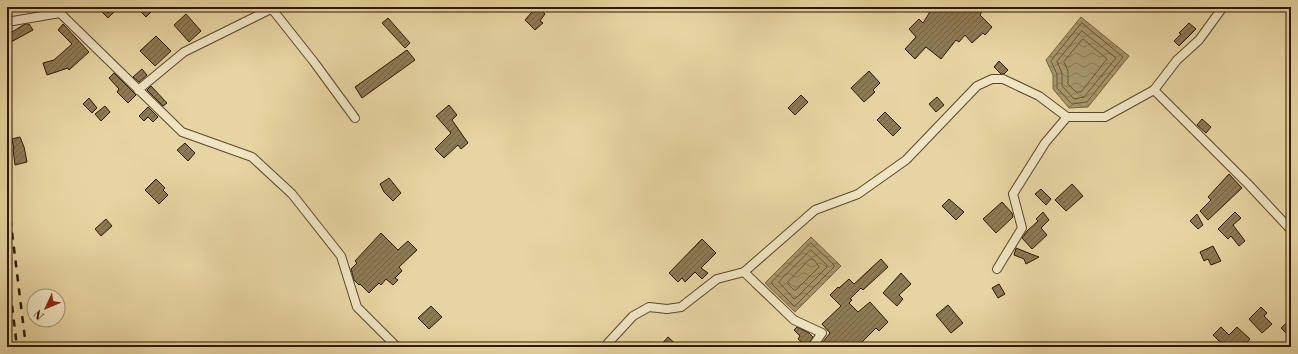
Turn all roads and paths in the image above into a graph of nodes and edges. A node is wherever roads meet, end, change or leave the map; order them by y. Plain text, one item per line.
1 (1223, 7) edge
2 (273, 8) edge
3 (7, 22) edge
4 (138, 90) junction
5 (1154, 90) junction
6 (1067, 117) junction
7 (355, 118) dead end
8 (1291, 230) edge
9 (997, 269) dead end
10 (744, 272) junction
11 (397, 347) edge
12 (606, 347) edge
13 (812, 347) edge

1 - 5 street
2 - 4 street
2 - 7 street
3 - 4 street
4 - 11 street
5 - 6 street
5 - 8 street
6 - 9 street
6 - 10 street
10 - 12 street
10 - 13 street

